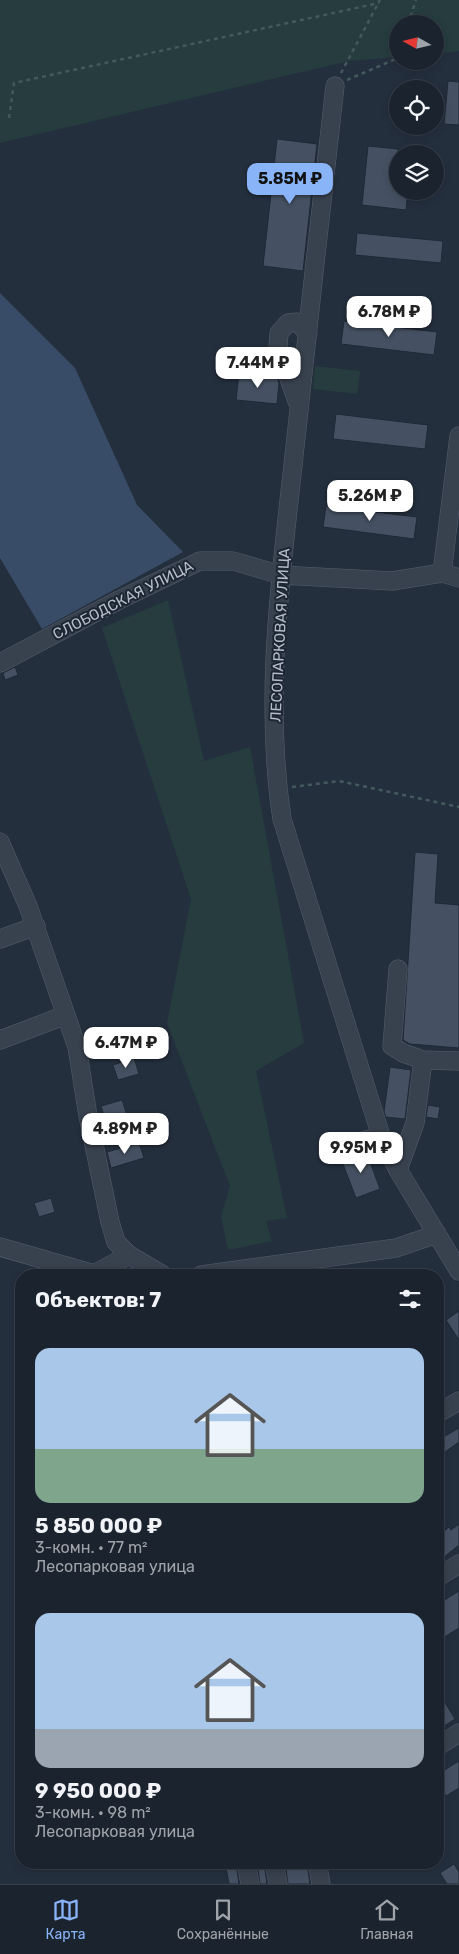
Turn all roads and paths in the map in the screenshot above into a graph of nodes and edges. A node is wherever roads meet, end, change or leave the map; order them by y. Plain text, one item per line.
1 (416, 0) edge
2 (379, 2) edge
3 (411, 15) edge
4 (389, 62) edge
5 (335, 86) junction
6 (9, 118) dead end
7 (308, 333) junction
8 (299, 406) junction
9 (459, 436) edge
10 (442, 573) junction
11 (281, 574) junction
12 (459, 578) edge
13 (0, 663) edge
14 (278, 790) junction
15 (459, 807) edge
16 (0, 842) edge
17 (36, 926) junction
18 (0, 939) edge
19 (398, 969) dead end
20 (66, 1016) junction
21 (0, 1040) edge
22 (423, 1060) junction
23 (459, 1061) edge
24 (381, 1136) junction
25 (350, 1145) dead end
26 (398, 1170) junction
27 (437, 1234) junction
28 (0, 1247) edge
29 (129, 1255) junction
30 (77, 1269) edge
31 (103, 1269) edge
32 (153, 1269) edge
33 (244, 1269) edge
34 (459, 1271) edge
35 (459, 1401) edge
36 (444, 1410) edge
37 (459, 1564) edge
38 (444, 1573) edge
39 (459, 1733) edge
40 (444, 1742) edge
41 (247, 1869) edge
42 (275, 1869) edge
43 (318, 1869) edge
44 (250, 1884) edge
45 (278, 1884) edge
46 (321, 1884) edge

1 - 3 path
2 - 5 path
2 - 6 path
4 - 5 path
5 - 7 street, ЛЕСОПАРКОВАЯ УЛИЦА
7 - 8 street, ЛЕСОПАРКОВАЯ УЛИЦА
7 - 8 street
8 - 11 street, ЛЕСОПАРКОВАЯ УЛИЦА
9 - 10 street
10 - 11 street, СЛОБОДСКАЯ УЛИЦА
10 - 12 street, СЛОБОДСКАЯ УЛИЦА
11 - 13 street, СЛОБОДСКАЯ УЛИЦА
11 - 14 street, ЛЕСОПАРКОВАЯ УЛИЦА
14 - 15 path
14 - 24 street, ЛЕСОПАРКОВАЯ УЛИЦА
16 - 17 street
17 - 18 street
17 - 20 street
19 - 22 street
20 - 21 street
20 - 29 street
22 - 23 street
22 - 26 street
24 - 25 street
24 - 26 street, ЛЕСОПАРКОВАЯ УЛИЦА
26 - 27 street, ЛЕСОПАРКОВАЯ УЛИЦА
27 - 33 street
27 - 34 street, ЛЕСОПАРКОВАЯ УЛИЦА
28 - 30 street
29 - 31 street
29 - 32 street
35 - 36 street
37 - 38 street
39 - 40 street
41 - 44 street
42 - 45 street
43 - 46 street

